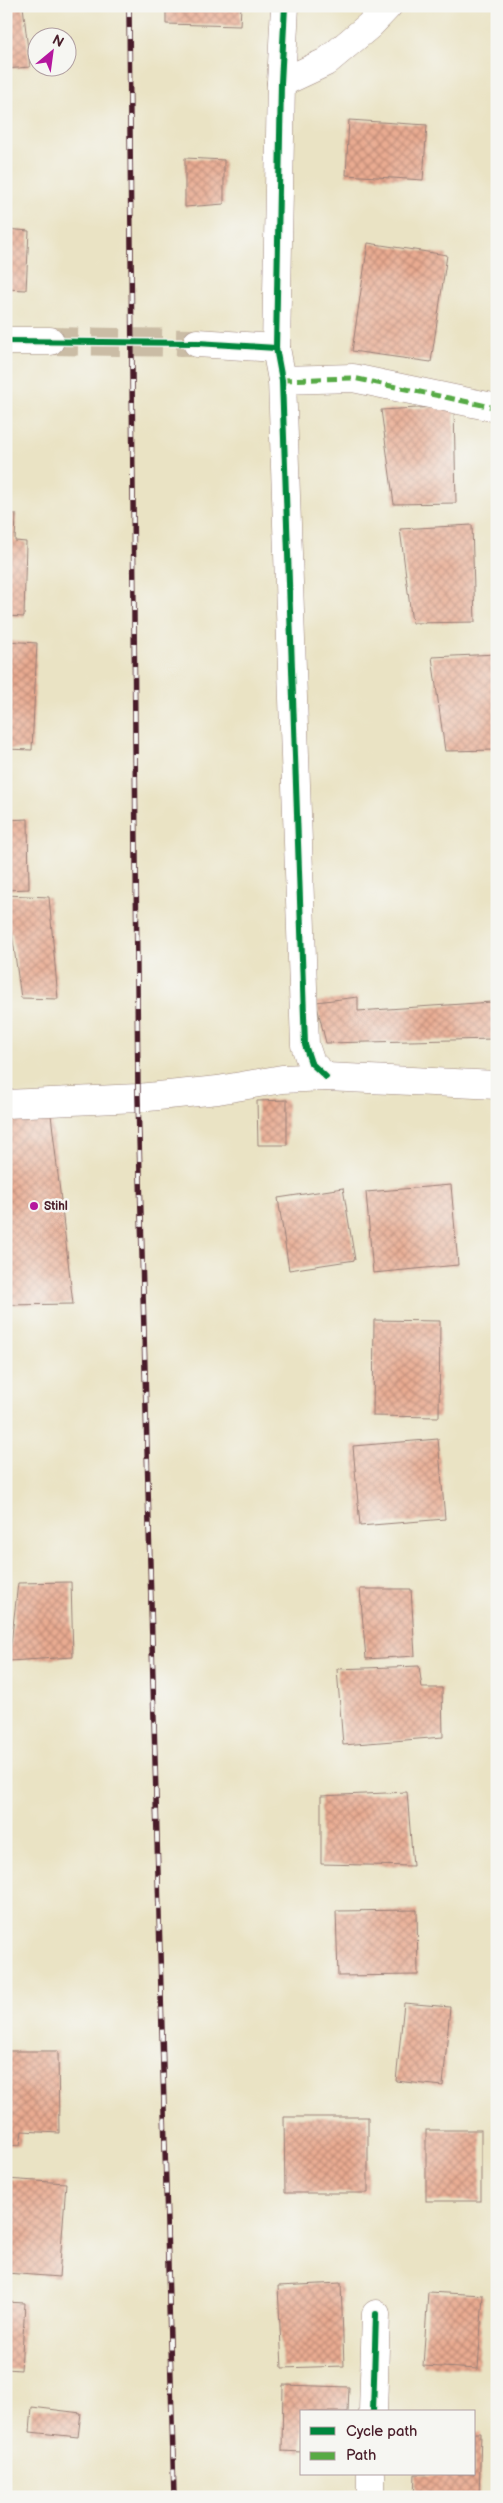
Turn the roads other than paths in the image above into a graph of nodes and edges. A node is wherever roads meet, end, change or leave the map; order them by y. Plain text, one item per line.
1 (285, 6) edge
2 (388, 6) edge
3 (281, 83) junction
4 (6, 341) edge
5 (50, 341) tunnel mouth
6 (196, 343) tunnel mouth
7 (276, 348) junction
8 (282, 380) junction
9 (497, 408) edge
10 (306, 1045) junction
11 (326, 1077) junction
12 (282, 1079) junction
13 (497, 1085) edge
14 (6, 1104) edge
15 (376, 2314) dead end
16 (373, 2410) edge
17 (372, 2476) edge
18 (371, 2497) edge

1 - 3 street
2 - 3 street
3 - 7 street
4 - 5 street
6 - 7 street
7 - 8 street
8 - 9 street
8 - 10 street
10 - 11 street
10 - 12 street
11 - 12 street
11 - 13 street
12 - 14 street
15 - 16 street
17 - 18 street

